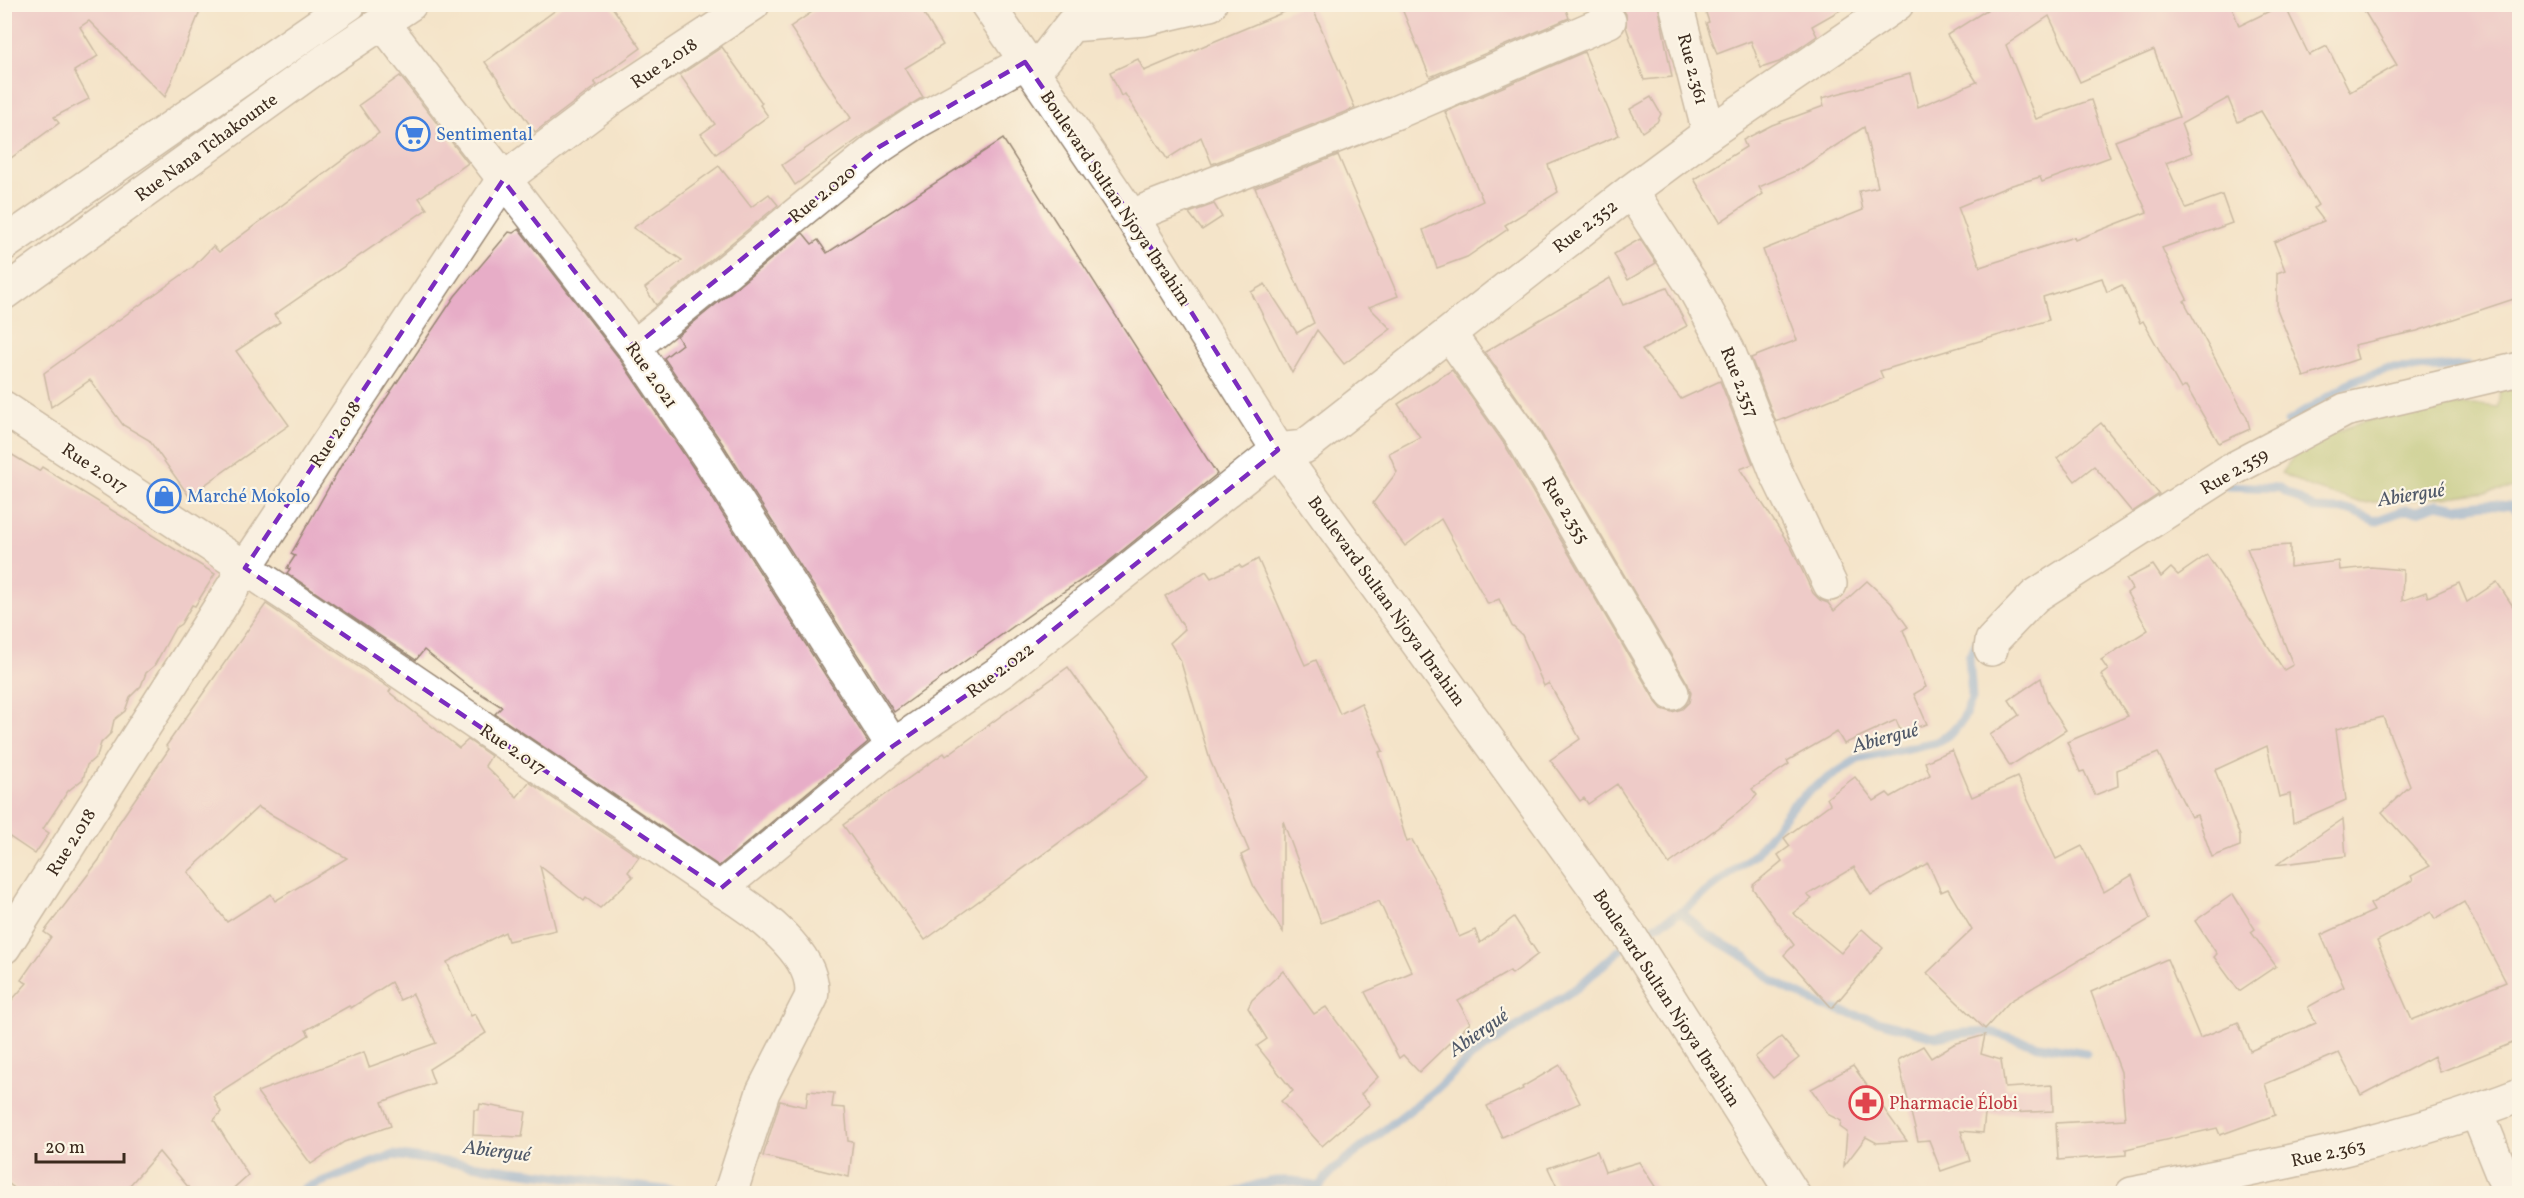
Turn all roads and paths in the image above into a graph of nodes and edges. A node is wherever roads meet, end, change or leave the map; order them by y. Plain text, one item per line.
1 (349, 4) edge
2 (410, 4) edge
3 (753, 4) edge
4 (987, 4) edge
5 (1210, 4) edge
6 (1676, 4) edge
7 (1897, 4) edge
8 (1609, 21) dead end
9 (383, 22) junction
10 (308, 33) junction
11 (325, 61) junction
12 (1025, 62) junction
13 (1709, 133) junction
14 (503, 180) junction
15 (1631, 191) junction
16 (1131, 216) junction
17 (4, 244) edge
18 (4, 293) edge
19 (1450, 335) junction
20 (633, 347) junction
21 (2520, 369) edge
22 (4, 408) edge
23 (1278, 450) junction
24 (245, 568) junction
25 (1830, 584) dead end
26 (1991, 649) dead end
27 (1672, 693) dead end
28 (893, 746) junction
29 (720, 889) junction
30 (4, 947) edge
31 (2520, 1095) edge
32 (2477, 1112) junction
33 (732, 1189) edge
34 (1793, 1194) edge
35 (2132, 1194) edge
36 (2510, 1194) edge

1 - 10 street, Rue Nana Tchakounte
2 - 9 street, Rue Nana Tchakounte
3 - 14 street, Rue 2.018
4 - 12 street, Boulevard Sultan Njoya Ibrahim
5 - 12 street, Rue 2.020
6 - 13 street, Rue 2.361
7 - 13 street, Rue 2.352
8 - 16 street
9 - 11 street, Rue Nana Tchakounte
9 - 14 street, Rue 2.021
10 - 11 street
10 - 17 street, Rue Nana Tchakounte
11 - 18 street, Rue Nana Tchakounte
12 - 16 street, Boulevard Sultan Njoya Ibrahim
12 - 20 street, Rue 2.020
13 - 15 street, Rue 2.352
14 - 20 street, Rue 2.021
14 - 24 street, Rue 2.018
15 - 19 street, Rue 2.352
15 - 25 street, Rue 2.357
16 - 23 street, Boulevard Sultan Njoya Ibrahim
19 - 23 street, Rue 2.352
19 - 27 street, Rue 2.355
20 - 28 street, Rue 2.021
21 - 26 street, Rue 2.359
22 - 24 street, Rue 2.017
23 - 28 street, Rue 2.022
23 - 34 street, Boulevard Sultan Njoya Ibrahim
24 - 29 street, Rue 2.017
24 - 30 street, Rue 2.018
28 - 29 street, Rue 2.022
29 - 33 street, Rue 2.017
31 - 32 street, Rue 2.363
32 - 35 street, Rue 2.363
32 - 36 street

